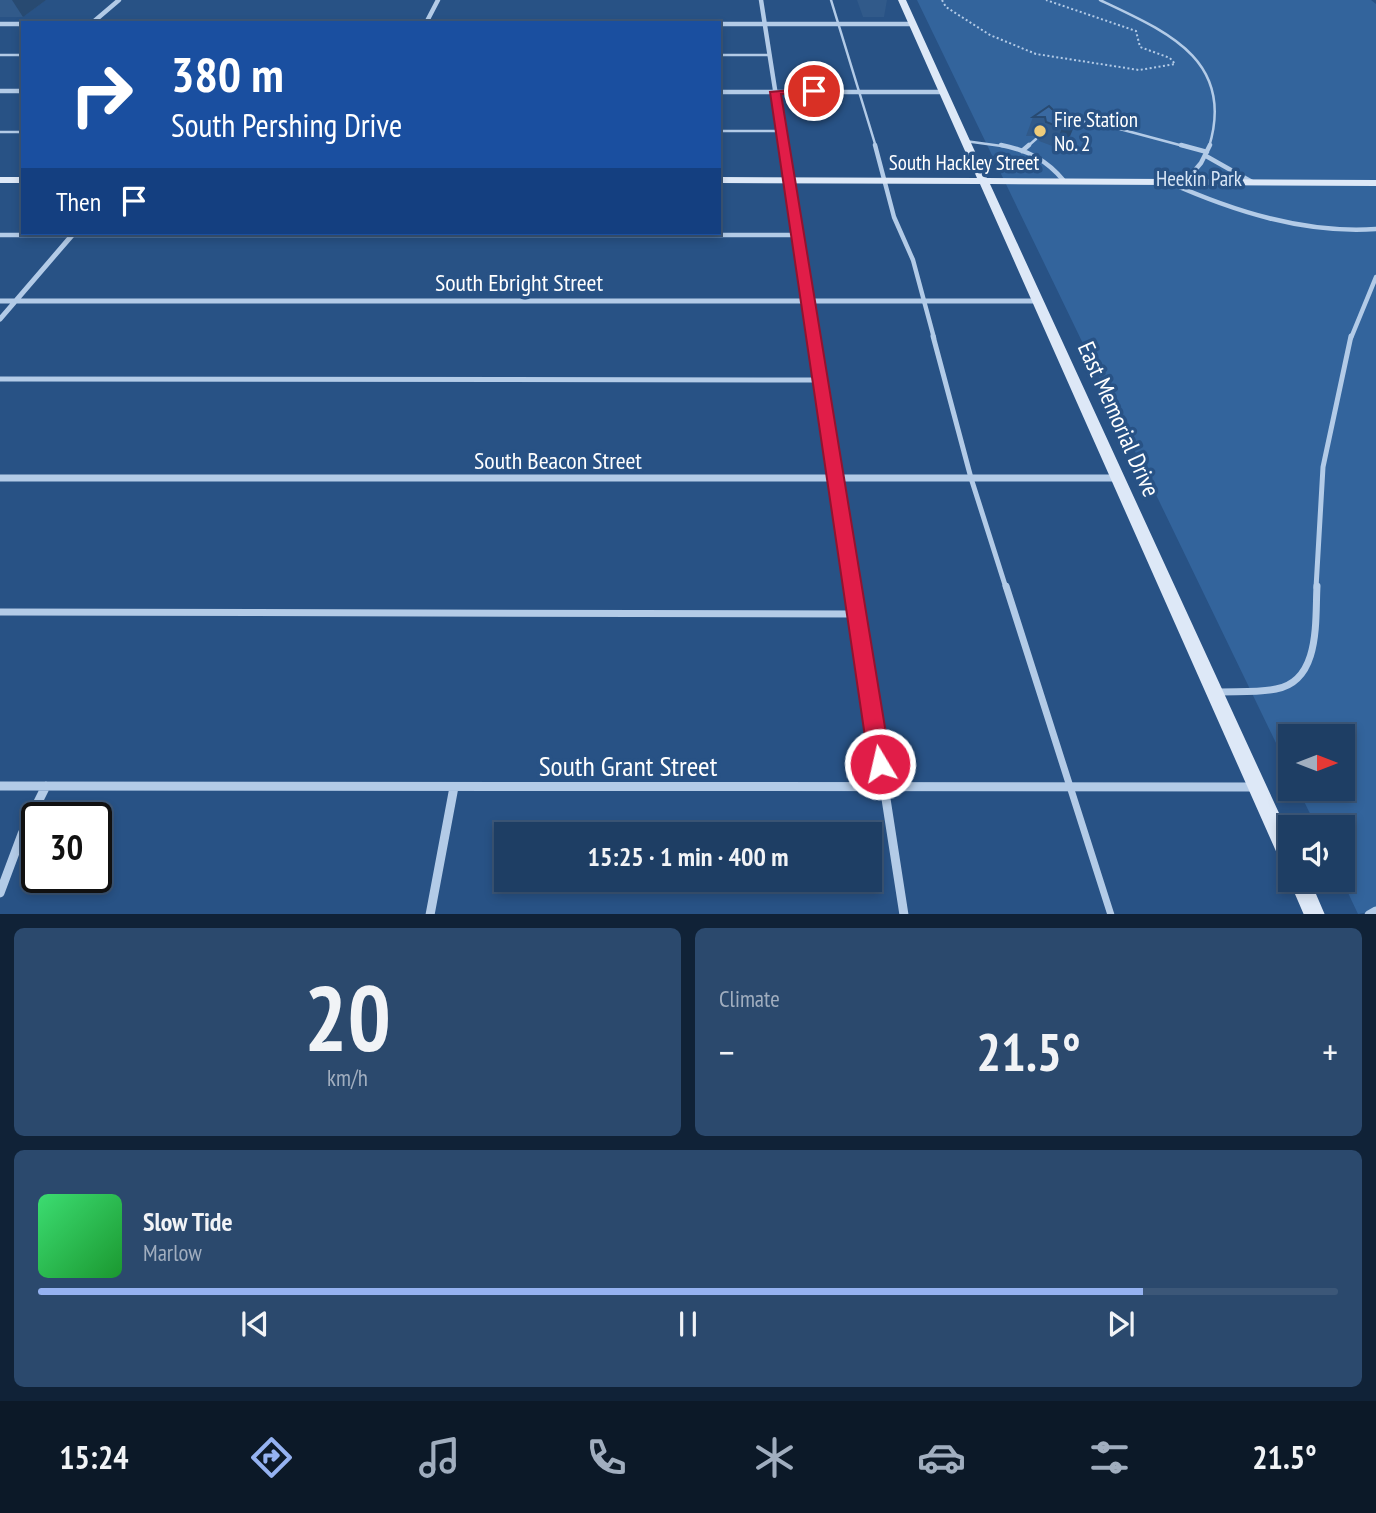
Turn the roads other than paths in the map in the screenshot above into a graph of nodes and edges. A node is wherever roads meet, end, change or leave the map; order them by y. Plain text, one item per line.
1 (119, 0) edge
2 (438, 0) edge
3 (761, 0) edge
4 (831, 0) edge
5 (902, 0) edge
6 (1100, 0) edge
7 (94, 21) edge
8 (427, 21) edge
9 (0, 24) edge
10 (21, 24) edge
11 (721, 24) edge
12 (765, 24) junction
13 (838, 24) junction
14 (912, 24) junction
15 (0, 55) edge
16 (21, 55) edge
17 (721, 55) edge
18 (770, 55) junction
19 (0, 91) edge
20 (21, 91) edge
21 (858, 91) junction
22 (721, 92) edge
23 (775, 92) junction
24 (943, 92) junction
25 (1063, 119) edge
26 (721, 131) edge
27 (781, 131) junction
28 (0, 132) edge
29 (21, 132) edge
30 (1036, 139) dead end
31 (965, 141) junction
32 (1022, 151) junction
33 (1206, 154) junction
34 (0, 180) edge
35 (21, 180) edge
36 (721, 180) edge
37 (789, 180) junction
38 (886, 180) junction
39 (983, 181) junction
40 (1064, 181) junction
41 (1168, 182) junction
42 (1185, 182) junction
43 (1254, 183) junction
44 (1376, 183) edge
45 (1374, 230) edge
46 (721, 234) edge
47 (798, 234) junction
48 (0, 235) edge
49 (21, 235) edge
50 (72, 235) edge
51 (1376, 236) edge
52 (1376, 277) edge
53 (0, 301) edge
54 (16, 301) junction
55 (923, 301) junction
56 (808, 302) junction
57 (1037, 302) junction
58 (0, 319) edge
59 (0, 379) edge
60 (820, 380) junction
61 (0, 478) edge
62 (971, 478) junction
63 (1116, 478) junction
64 (835, 480) junction
65 (0, 612) edge
66 (856, 614) junction
67 (1213, 692) junction
68 (0, 786) edge
69 (46, 786) junction
70 (454, 787) junction
71 (1257, 787) junction
72 (1070, 788) junction
73 (884, 789) junction
74 (1278, 833) edge
75 (1304, 892) edge
76 (0, 893) edge
77 (430, 914) edge
78 (904, 914) edge
79 (1111, 914) edge
80 (1315, 914) edge

1 - 7 street
2 - 8 street
3 - 12 street
4 - 13 lane
5 - 14 main road, East Memorial Drive
6 - 33 lane
9 - 10 street
11 - 12 street
12 - 13 street
12 - 18 street
13 - 14 street
13 - 21 lane
14 - 24 main road, East Memorial Drive
15 - 16 lane
17 - 18 lane
18 - 23 street
19 - 20 street
21 - 23 street
21 - 24 street
21 - 38 lane
22 - 23 street
23 - 27 street
24 - 31 main road, East Memorial Drive
25 - 33 lane
26 - 27 lane
27 - 37 street
28 - 29 lane
30 - 32 lane
31 - 32 lane
31 - 39 main road, East Memorial Drive
32 - 40 lane
33 - 42 lane
33 - 43 lane
34 - 35 main road
36 - 37 main road, South Hackley Street
37 - 38 main road, South Hackley Street
37 - 47 street
38 - 39 main road, South Hackley Street
38 - 55 lane
39 - 40 main road, South Hackley Street
39 - 57 main road, East Memorial Drive
40 - 41 main road, South Hackley Street
41 - 42 main road, South Hackley Street
41 - 45 lane
42 - 43 main road, South Hackley Street
43 - 44 main road, South Hackley Street
45 - 51 lane
46 - 47 lane
47 - 56 street
48 - 49 lane
50 - 54 street
52 - 67 lane
53 - 54 street, South Ebright Street
54 - 56 street, South Ebright Street
54 - 58 street
55 - 56 street, South Ebright Street
55 - 57 street, South Ebright Street
55 - 62 lane
56 - 60 street
57 - 63 main road, East Memorial Drive
59 - 60 lane
60 - 64 street
61 - 64 street, South Beacon Street
62 - 63 street, South Beacon Street
62 - 64 street, South Beacon Street
62 - 72 lane
63 - 67 main road, East Memorial Drive
64 - 66 street
65 - 66 lane
66 - 73 street
67 - 71 main road, East Memorial Drive
68 - 69 street, South Grant Street
69 - 70 street, South Grant Street
69 - 76 street
70 - 73 street, South Grant Street
70 - 77 street
71 - 72 street, South Grant Street
71 - 74 main road, East Memorial Drive
72 - 73 street, South Grant Street
72 - 79 lane
73 - 78 street
75 - 80 main road

